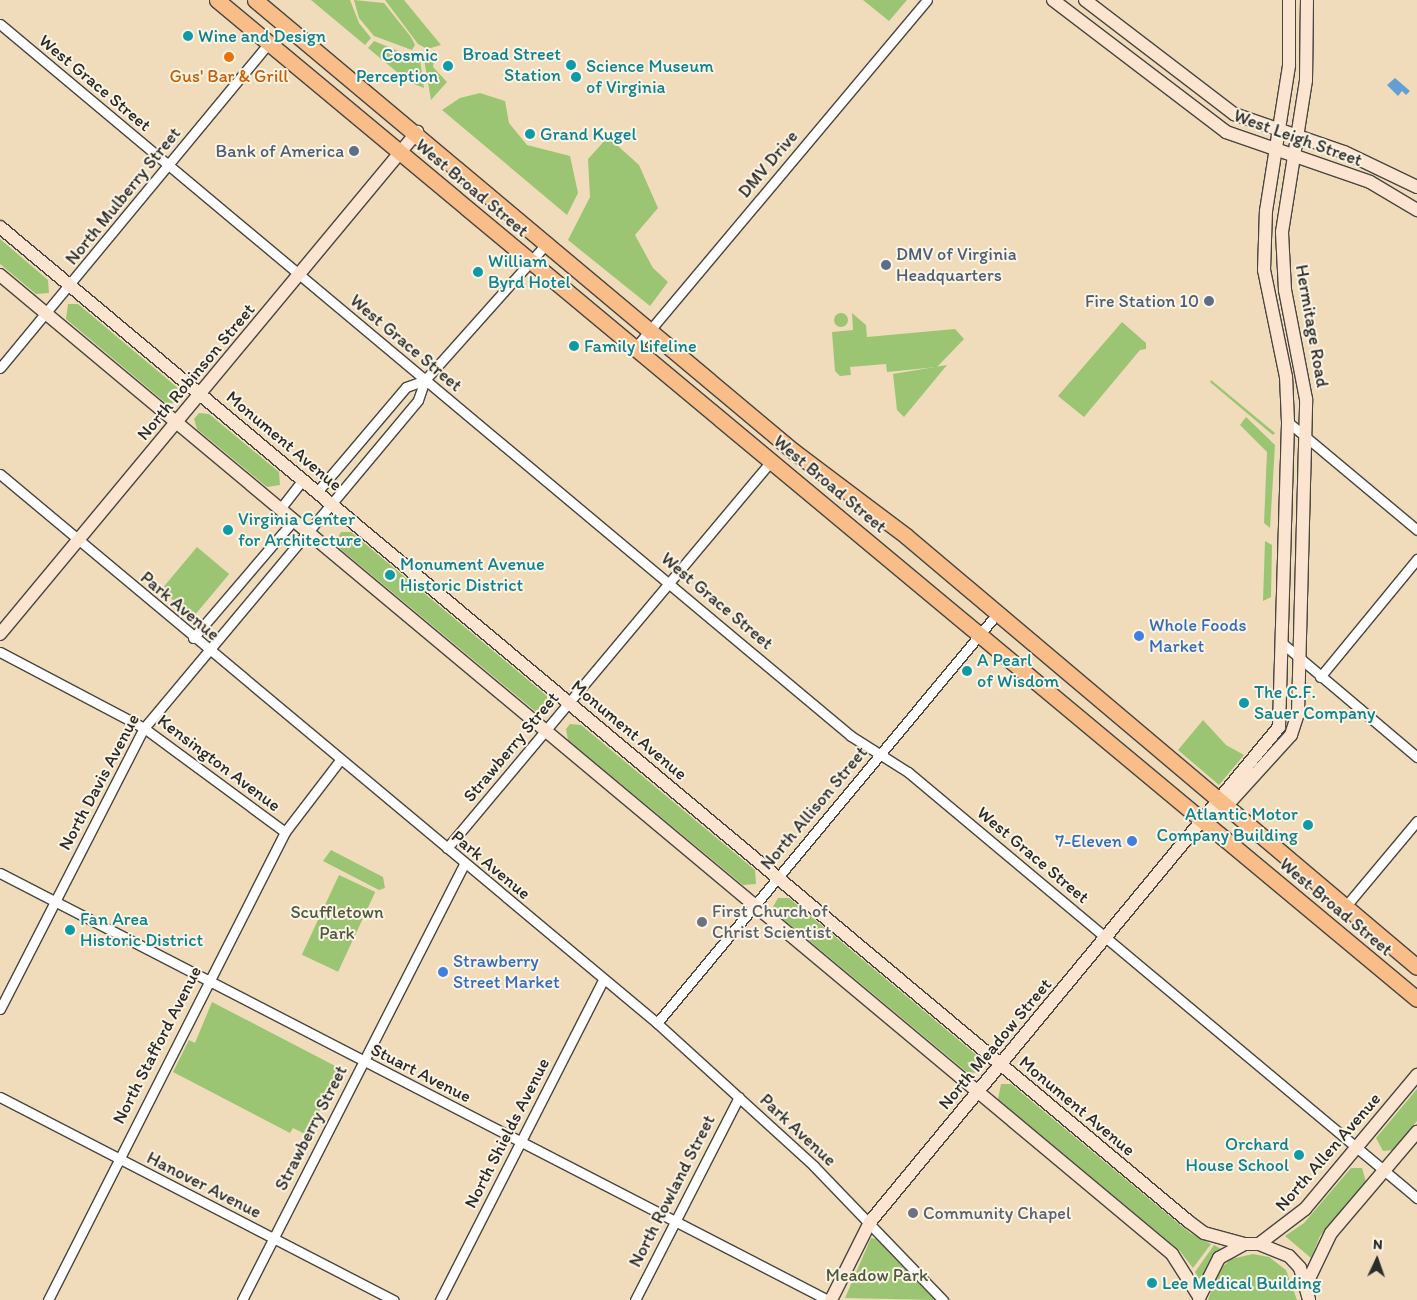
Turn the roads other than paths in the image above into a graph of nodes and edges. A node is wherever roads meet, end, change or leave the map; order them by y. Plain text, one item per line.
1 (255, 0) edge
2 (927, 0) edge
3 (1053, 0) edge
4 (1085, 0) edge
5 (1289, 0) edge
6 (1308, 0) edge
7 (220, 1) edge
8 (0, 24) edge
9 (269, 43) junction
10 (417, 132) junction
11 (1279, 133) junction
12 (1298, 139) junction
13 (1277, 151) junction
14 (401, 152) junction
15 (1295, 157) junction
16 (168, 165) junction
17 (1417, 187) edge
18 (1417, 210) edge
19 (0, 227) edge
20 (548, 242) junction
21 (528, 260) junction
22 (0, 275) edge
23 (300, 275) junction
24 (70, 286) junction
25 (46, 313) junction
26 (650, 330) junction
27 (635, 348) junction
28 (0, 368) edge
29 (424, 380) junction
30 (200, 394) junction
31 (176, 422) junction
32 (1288, 422) junction
33 (1305, 435) junction
34 (772, 460) junction
35 (0, 474) edge
36 (304, 480) junction
37 (317, 492) junction
38 (332, 504) junction
39 (280, 509) junction
40 (294, 521) junction
41 (1417, 530) edge
42 (308, 532) junction
43 (78, 541) junction
44 (1417, 559) edge
45 (672, 584) junction
46 (996, 615) junction
47 (0, 634) edge
48 (980, 634) junction
49 (193, 638) junction
50 (1282, 644) junction
51 (206, 650) junction
52 (0, 652) edge
53 (1300, 660) junction
54 (1320, 677) junction
55 (569, 703) junction
56 (144, 728) junction
57 (546, 731) junction
58 (880, 755) junction
59 (1417, 757) edge
60 (340, 760) junction
61 (1222, 804) junction
62 (1417, 820) edge
63 (1204, 822) junction
64 (285, 832) junction
65 (447, 848) junction
66 (464, 864) junction
67 (0, 873) edge
68 (778, 877) junction
69 (53, 900) junction
70 (754, 905) junction
71 (1345, 907) junction
72 (1106, 937) junction
73 (1417, 968) edge
74 (603, 980) junction
75 (208, 982) junction
76 (1417, 999) edge
77 (0, 1010) edge
78 (657, 1023) junction
79 (363, 1062) junction
80 (1001, 1064) junction
81 (1417, 1075) edge
82 (977, 1092) junction
83 (0, 1097) edge
84 (739, 1097) junction
85 (1417, 1132) edge
86 (520, 1142) junction
87 (1356, 1147) junction
88 (116, 1159) junction
89 (1385, 1172) junction
90 (1417, 1198) edge
91 (675, 1220) junction
92 (870, 1222) junction
93 (274, 1239) junction
94 (1244, 1244) junction
95 (1259, 1244) junction
96 (1307, 1283) junction
97 (1199, 1298) edge
98 (48, 1300) edge
99 (242, 1300) edge
100 (394, 1300) edge
101 (440, 1300) edge
102 (635, 1300) edge
103 (830, 1300) edge
104 (943, 1300) edge
105 (1309, 1300) edge

1 - 10 main road, West Broad Street
2 - 26 street, DMV Drive
3 - 13 street, West Leigh Street
4 - 11 street, West Leigh Street
5 - 11 street, Hermitage Road
6 - 12 street, Hermitage Road
7 - 9 main road, West Broad Street
8 - 16 street, West Grace Street
9 - 14 main road, West Broad Street
9 - 16 street, North Mulberry Street
10 - 14 street, North Robinson Street
10 - 20 main road, West Broad Street
11 - 12 street, West Leigh Street
11 - 13 street, Hermitage Road
12 - 15 street, Hermitage Road
12 - 17 street, West Leigh Street
13 - 15 street, West Leigh Street
13 - 32 street, Hermitage Road
14 - 21 main road, West Broad Street
14 - 23 street, North Robinson Street
15 - 18 street, West Leigh Street
15 - 33 street, Hermitage Road
16 - 23 street, West Grace Street
16 - 24 street, North Mulberry Street
19 - 24 street, Monument Avenue
20 - 21 street, North Davis Avenue
20 - 26 main road, West Broad Street
21 - 27 main road, West Broad Street
21 - 29 street, North Davis Avenue
22 - 25 street
23 - 29 street, West Grace Street
23 - 30 street, North Robinson Street
24 - 25 street, North Mulberry Street
24 - 30 street, Monument Avenue
25 - 28 street, North Mulberry Street
25 - 31 street
26 - 27 street, DMV Drive
26 - 46 main road, West Broad Street
27 - 34 main road, West Broad Street
29 - 37 street, North Davis Avenue
29 - 38 street, North Davis Avenue
29 - 45 street, West Grace Street
30 - 31 street, North Robinson Street
30 - 36 street, Monument Avenue
31 - 39 street
31 - 43 street, North Robinson Street
32 - 33 street
32 - 50 street, Hermitage Road
33 - 41 street
33 - 53 street, Hermitage Road
34 - 45 street, Strawberry Street
34 - 48 main road, West Broad Street
35 - 43 street, Park Avenue
36 - 37 street, Monument Avenue
36 - 39 street
37 - 38 street, Monument Avenue
38 - 42 street, North Davis Avenue
38 - 55 street, Monument Avenue
39 - 40 street
40 - 42 street
40 - 49 street
42 - 51 street, North Davis Avenue
42 - 57 street
43 - 47 street, North Robinson Street
43 - 49 street, Park Avenue
44 - 54 street
45 - 55 street, Strawberry Street
45 - 58 street, West Grace Street
46 - 48 street, North Allison Street
46 - 61 main road, West Broad Street
48 - 58 street, North Allison Street
48 - 63 main road, West Broad Street
49 - 51 street, Park Avenue
50 - 53 street
50 - 61 street, North Meadow Street
51 - 56 street, North Davis Avenue
51 - 60 street, Park Avenue
52 - 56 street, Kensington Avenue
53 - 54 street
53 - 61 street, North Meadow Street
54 - 59 street
55 - 57 street, Strawberry Street
55 - 68 street, Monument Avenue
56 - 64 street, Kensington Avenue
56 - 69 street, North Davis Avenue
57 - 65 street, Strawberry Street
57 - 70 street
58 - 68 street, North Allison Street
58 - 72 street, West Grace Street
60 - 64 street, North Stafford Avenue
60 - 65 street, Park Avenue
61 - 63 street, North Meadow Street
61 - 71 main road, West Broad Street
62 - 71 street
63 - 72 street, North Meadow Street
63 - 76 main road, West Broad Street
64 - 75 street, North Stafford Avenue
65 - 66 street, Park Avenue
66 - 74 street, Park Avenue
66 - 79 street, Strawberry Street
67 - 69 street, Stuart Avenue
68 - 70 street, North Allison Street
68 - 80 street, Monument Avenue
69 - 75 street, Stuart Avenue
69 - 77 street, North Davis Avenue
70 - 78 street, North Allison Street
70 - 82 street
71 - 73 main road, West Broad Street
72 - 80 street, North Meadow Street
72 - 87 street, West Grace Street
74 - 78 street, Park Avenue
74 - 86 street, North Shields Avenue
75 - 79 street, Stuart Avenue
75 - 88 street, North Stafford Avenue
78 - 84 street, Park Avenue
79 - 86 street, Stuart Avenue
79 - 93 street, Strawberry Street
80 - 82 street, North Meadow Street
80 - 94 street, Monument Avenue
81 - 87 street, North Allen Avenue
82 - 92 street, North Meadow Street
82 - 97 street
83 - 88 street, Hanover Avenue
84 - 91 street, North Rowland Street
84 - 92 street, Park Avenue
85 - 89 street
86 - 91 street, Stuart Avenue
86 - 101 street, North Shields Avenue
87 - 89 street, West Grace Street
87 - 95 street, North Allen Avenue
88 - 93 street, Hanover Avenue
88 - 98 street, North Stafford Avenue
89 - 90 street, West Grace Street
89 - 96 street
91 - 102 street, North Rowland Street
91 - 103 street, Stuart Avenue
92 - 103 street, North Meadow Street
92 - 104 street, Park Avenue
93 - 99 street, Strawberry Street
93 - 100 street, Hanover Avenue
94 - 95 street, Monument Avenue
94 - 97 street
95 - 96 street
96 - 105 street

